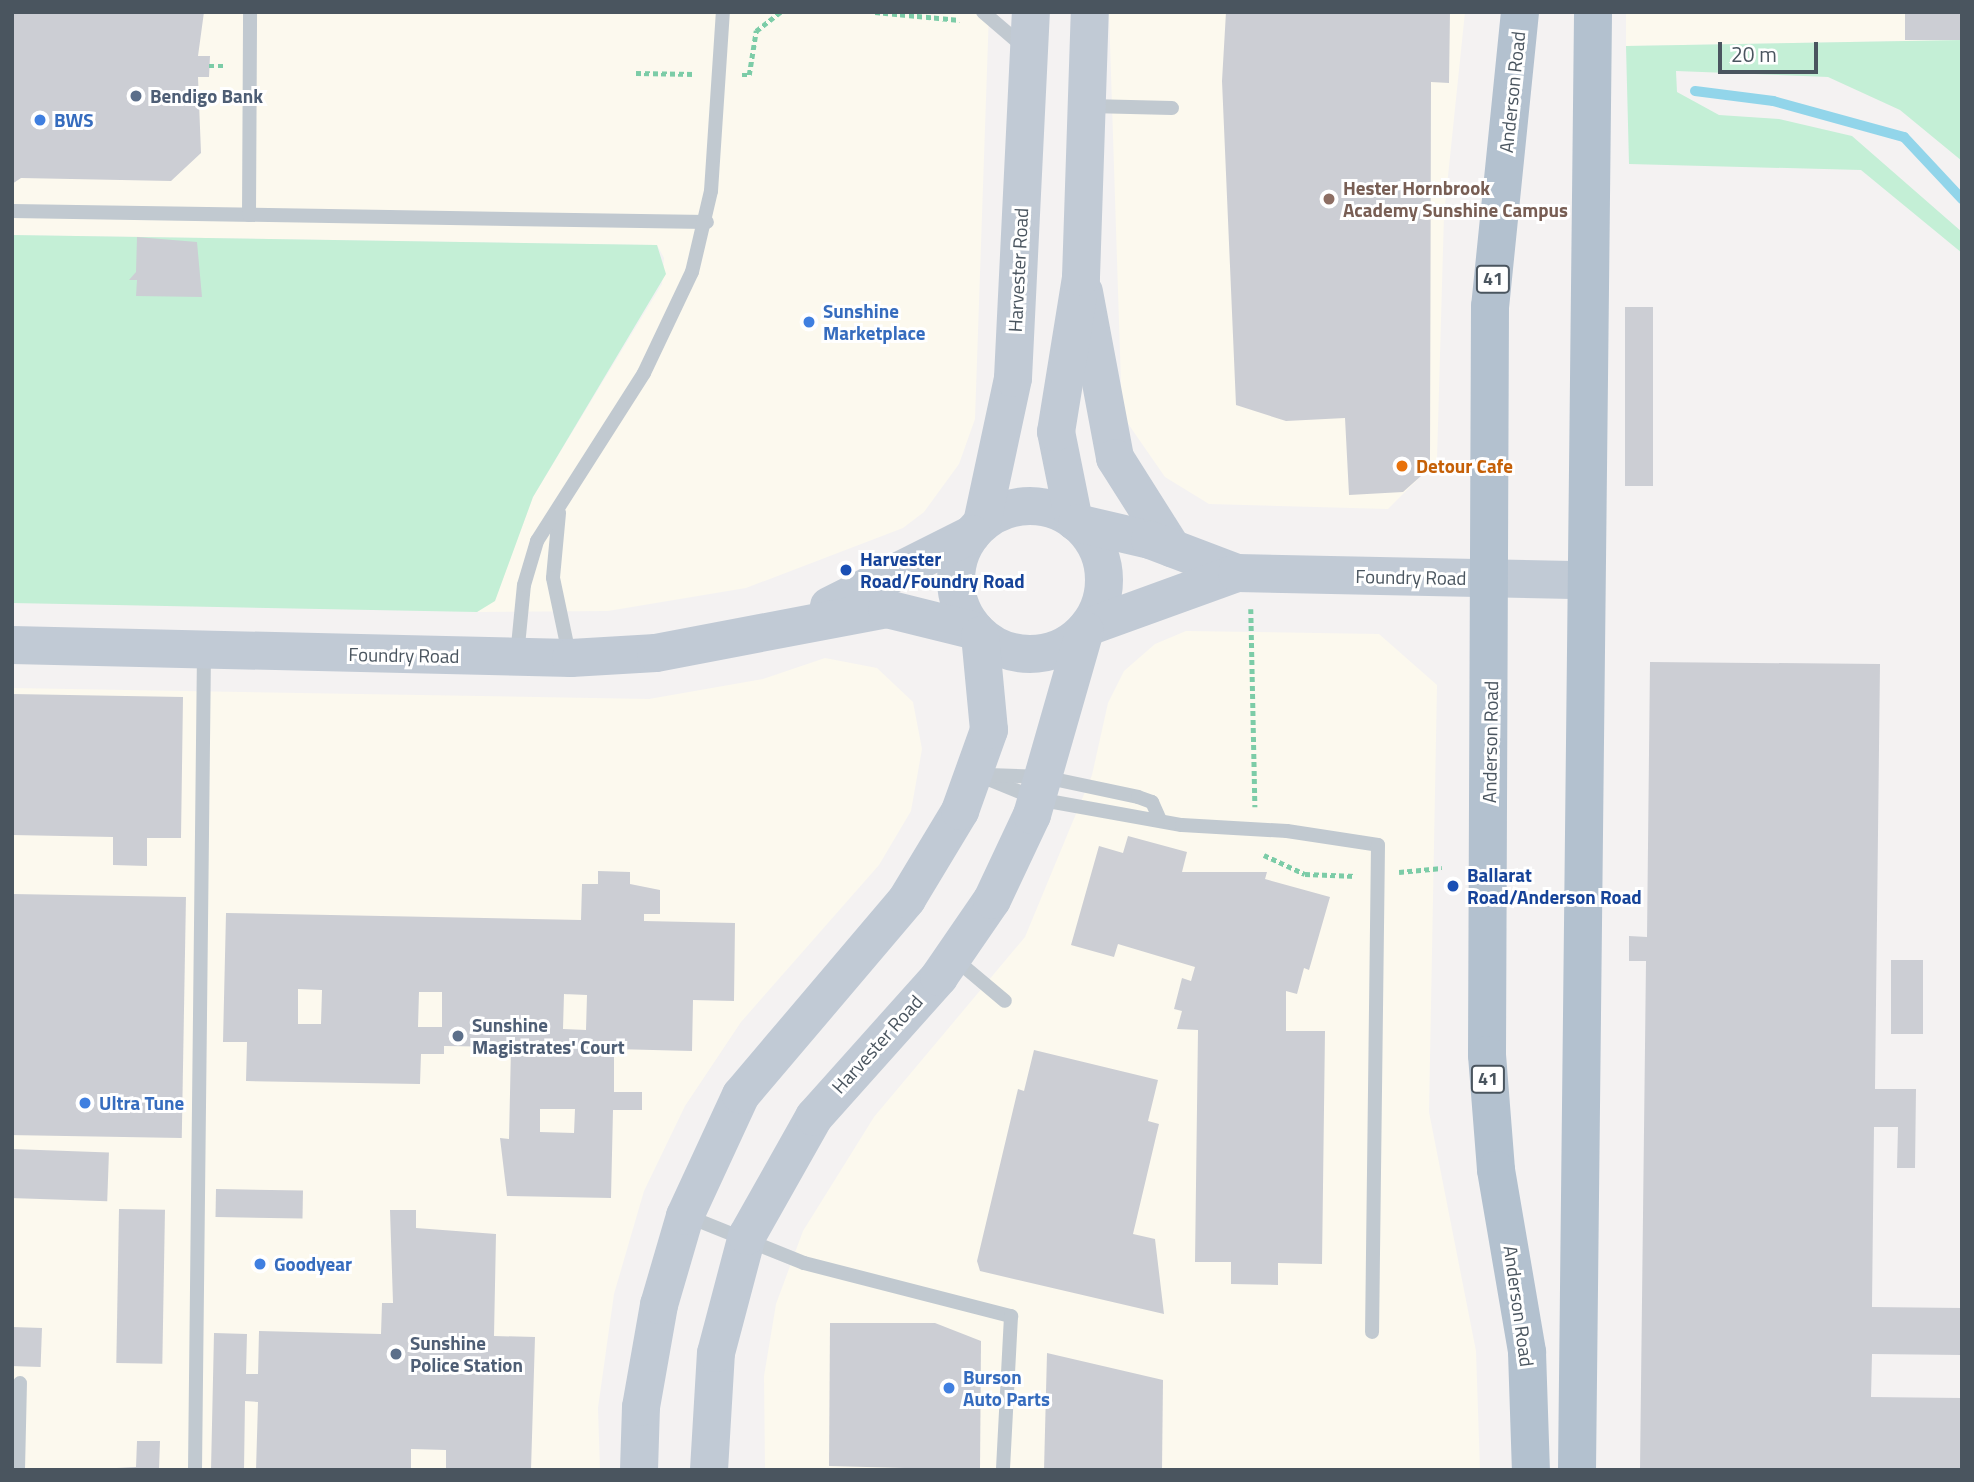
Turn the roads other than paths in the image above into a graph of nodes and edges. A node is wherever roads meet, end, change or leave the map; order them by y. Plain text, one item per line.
1 (250, 12) edge
2 (723, 12) edge
3 (1031, 12) edge
4 (1090, 12) edge
5 (1520, 12) edge
6 (1593, 12) edge
7 (986, 14) edge
8 (1030, 52) junction
9 (1089, 106) junction
10 (1172, 108) dead end
11 (12, 211) edge
12 (249, 215) junction
13 (707, 222) junction
14 (1081, 277) junction
15 (560, 505) junction
16 (1076, 522) junction
17 (977, 529) junction
18 (1172, 548) junction
19 (1244, 574) junction
20 (1488, 578) junction
21 (1585, 580) junction
22 (794, 626) junction
23 (1087, 629) junction
24 (978, 633) junction
25 (12, 645) edge
26 (204, 650) junction
27 (517, 657) junction
28 (571, 658) junction
29 (976, 774) junction
30 (1040, 788) junction
31 (1160, 820) junction
32 (953, 958) junction
33 (1005, 1001) dead end
34 (685, 1216) junction
35 (747, 1236) junction
36 (1372, 1332) dead end
37 (20, 1383) dead end
38 (18, 1470) edge
39 (195, 1470) edge
40 (639, 1470) edge
41 (709, 1470) edge
42 (1003, 1470) edge
43 (1531, 1470) edge
44 (1577, 1470) edge

1 - 12 lane
2 - 13 lane
3 - 8 street, Harvester Road
4 - 9 street
5 - 20 main road, Anderson Road / 41
6 - 21 main road
7 - 8 lane
8 - 17 street, Harvester Road
9 - 10 lane
9 - 14 street
11 - 12 lane
12 - 13 lane
13 - 15 lane
14 - 16 street
14 - 18 street
15 - 27 lane
15 - 28 lane
16 - 17 street
16 - 18 street, Foundry Road
16 - 23 street
17 - 22 street, Foundry Road
17 - 24 street
18 - 19 street, Foundry Road
19 - 20 street, Foundry Road
19 - 23 street, Foundry Road
20 - 21 street, Foundry Road
20 - 43 main road, Anderson Road / 41
21 - 44 main road
22 - 24 street, Foundry Road
22 - 28 street, Foundry Road
23 - 24 street
23 - 30 street, Harvester Road
24 - 29 street
25 - 26 street, Foundry Road
26 - 27 street, Foundry Road
26 - 39 lane
27 - 28 street, Foundry Road
29 - 30 lane
29 - 30 lane
29 - 34 street
30 - 31 lane
30 - 31 lane
30 - 32 street, Harvester Road
31 - 36 lane
32 - 33 lane
32 - 35 street, Harvester Road
34 - 35 lane
34 - 40 street
35 - 41 street, Harvester Road
35 - 42 lane
37 - 38 lane

